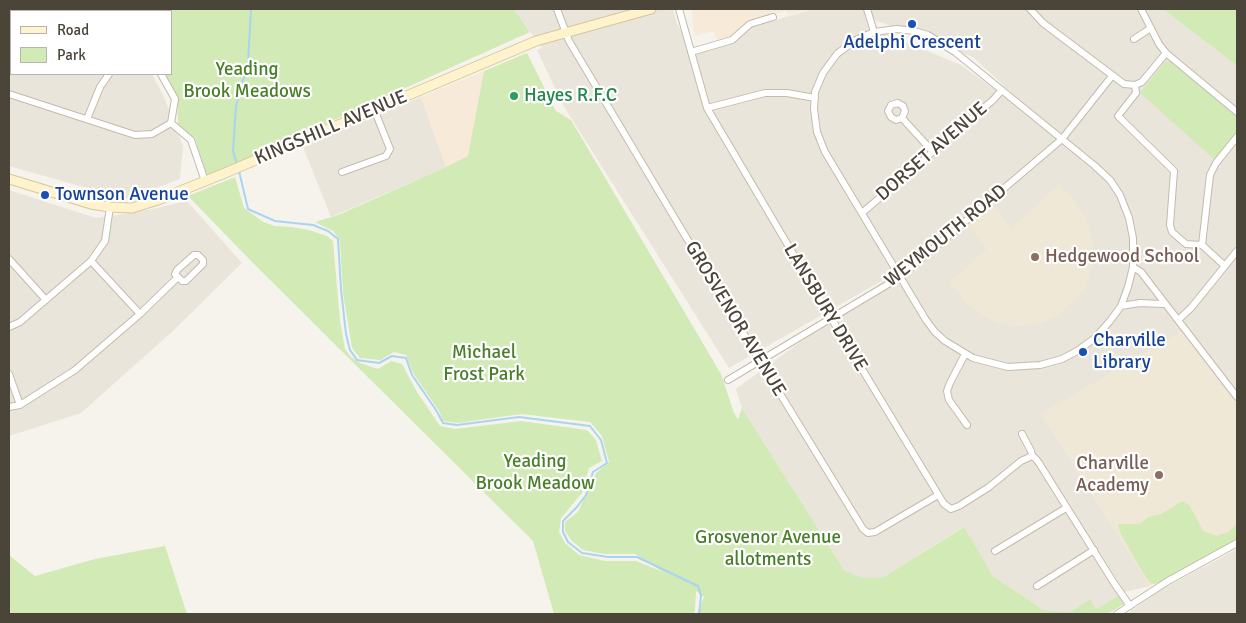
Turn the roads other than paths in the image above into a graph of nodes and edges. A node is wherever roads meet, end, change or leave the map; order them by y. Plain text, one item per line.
1 (557, 9) edge
2 (651, 9) edge
3 (679, 9) edge
4 (867, 9) edge
5 (1030, 9) edge
6 (1141, 9) edge
7 (773, 17) dead end
8 (1151, 28) junction
9 (874, 32) junction
10 (564, 33) junction
11 (1134, 39) dead end
12 (691, 52) junction
13 (1166, 53) junction
14 (109, 75) edge
15 (161, 75) edge
16 (1112, 76) junction
17 (1135, 85) junction
18 (1002, 90) junction
19 (9, 94) edge
20 (814, 98) junction
21 (707, 108) junction
22 (374, 109) junction
23 (1237, 112) edge
24 (902, 118) dead end
25 (86, 119) junction
26 (171, 123) junction
27 (1237, 137) edge
28 (1062, 139) junction
29 (933, 152) junction
30 (342, 172) dead end
31 (9, 179) edge
32 (205, 181) junction
33 (110, 207) junction
34 (862, 213) junction
35 (1202, 245) junction
36 (1237, 251) edge
37 (9, 259) edge
38 (91, 261) junction
39 (1225, 266) junction
40 (1133, 267) junction
41 (900, 277) junction
42 (178, 278) junction
43 (46, 300) junction
44 (1164, 302) junction
45 (1121, 306) junction
46 (140, 314) junction
47 (831, 318) junction
48 (1178, 320) junction
49 (9, 327) edge
50 (965, 354) junction
51 (760, 362) junction
52 (9, 374) edge
53 (728, 380) dead end
54 (1237, 397) edge
55 (20, 405) junction
56 (9, 407) edge
57 (967, 425) dead end
58 (1022, 434) dead end
59 (1032, 456) junction
60 (938, 494) junction
61 (1066, 508) junction
62 (1237, 543) edge
63 (1094, 550) junction
64 (996, 551) dead end
65 (1037, 586) dead end
66 (1130, 606) junction
67 (1117, 614) edge

1 - 10 street, GROSVENOR AVENUE
2 - 10 street, KINGSHILL AVENUE
3 - 12 street, LANSBURY DRIVE
4 - 9 street
5 - 16 street
6 - 8 street
7 - 12 street
8 - 11 street
8 - 13 street
9 - 18 street
9 - 20 street
10 - 22 street, KINGSHILL AVENUE
10 - 51 street, GROSVENOR AVENUE
12 - 21 street, LANSBURY DRIVE
13 - 17 street
13 - 23 street
14 - 25 street
15 - 26 street
16 - 17 street
16 - 28 street, WEYMOUTH ROAD
17 - 35 street
18 - 28 street
18 - 29 street, DORSET AVENUE
19 - 25 street
20 - 21 street
20 - 34 street
21 - 47 street, LANSBURY DRIVE
22 - 30 street
22 - 32 street, KINGSHILL AVENUE
24 - 29 street
25 - 26 street
26 - 32 street
27 - 35 street
28 - 40 street
28 - 41 street, WEYMOUTH ROAD
29 - 34 street, DORSET AVENUE
31 - 33 street, KINGSHILL AVENUE
32 - 33 street, KINGSHILL AVENUE
33 - 38 street
34 - 41 street
35 - 39 street
36 - 39 street
37 - 43 street
38 - 43 street
38 - 46 street
39 - 48 street
40 - 44 street
40 - 45 street
41 - 47 street, WEYMOUTH ROAD
41 - 50 street
42 - 42 street
42 - 46 street
43 - 49 street
44 - 45 street
44 - 48 street
45 - 50 street
46 - 55 street
47 - 51 street, WEYMOUTH ROAD
47 - 60 street, LANSBURY DRIVE
48 - 54 street
50 - 57 street
51 - 53 street, WEYMOUTH ROAD
51 - 60 street, GROSVENOR AVENUE
52 - 55 street
55 - 56 street
58 - 59 street
59 - 60 street, LANSBURY DRIVE
59 - 61 street
61 - 63 street
61 - 64 street
62 - 66 street
63 - 65 street
63 - 66 street
66 - 67 street

